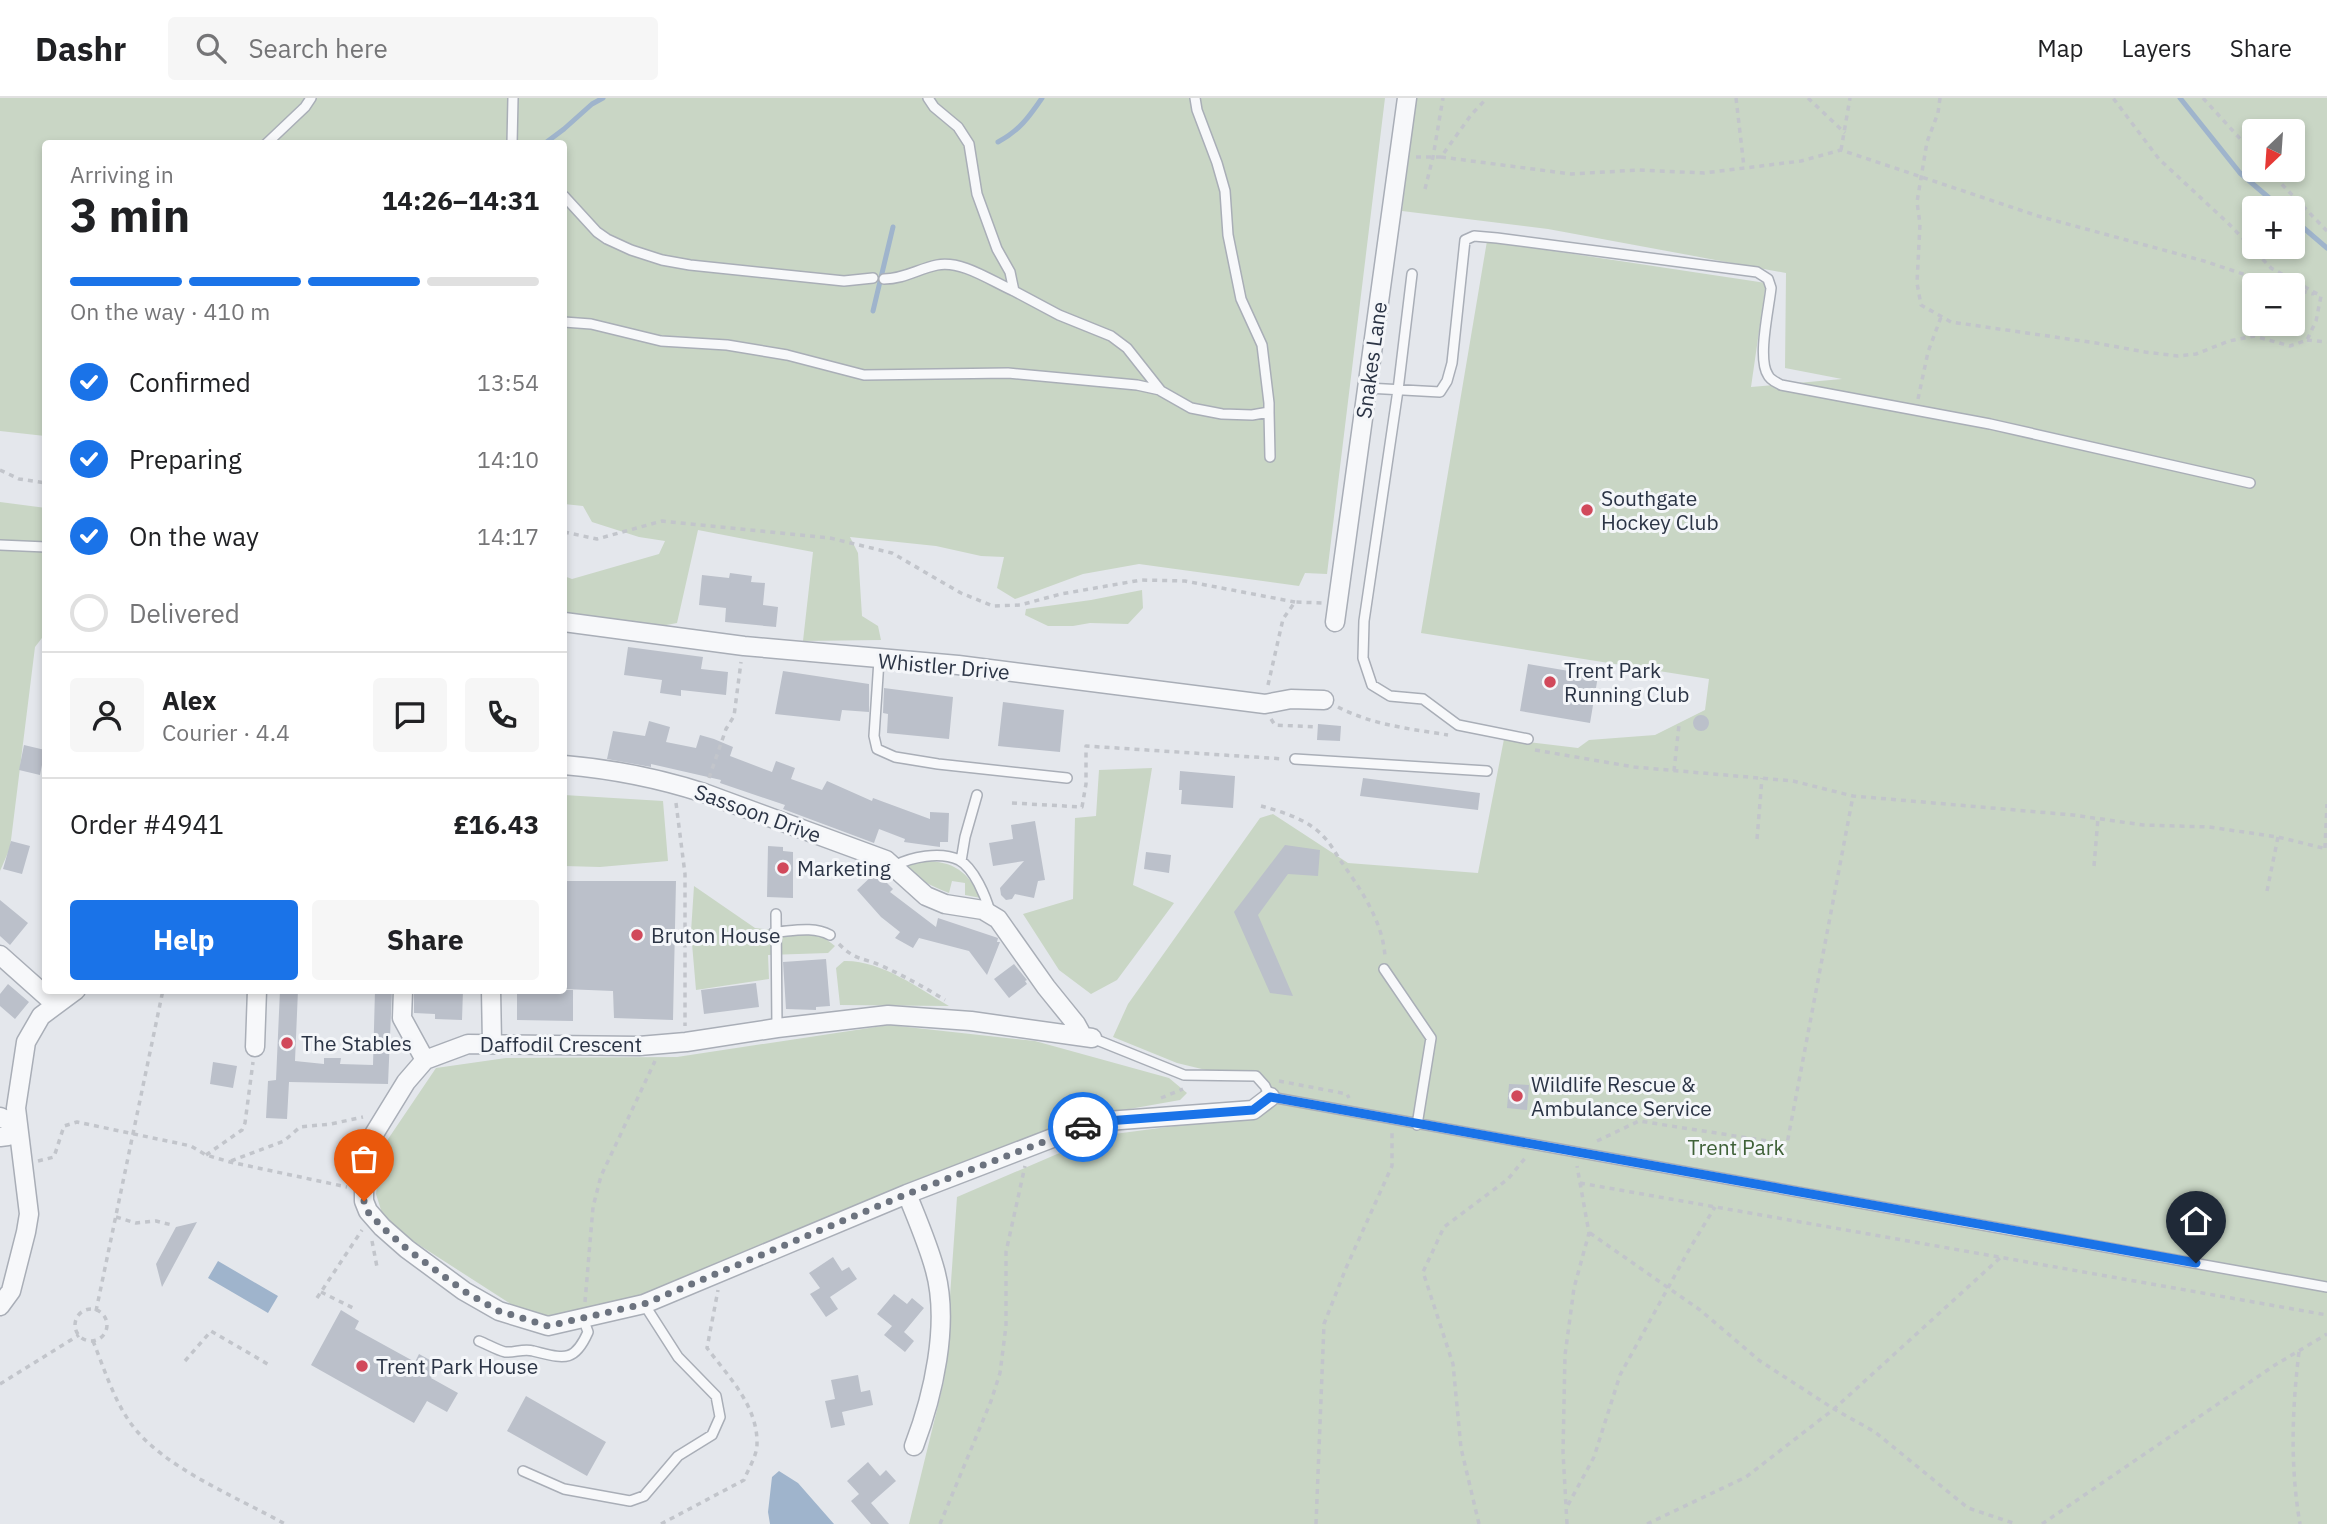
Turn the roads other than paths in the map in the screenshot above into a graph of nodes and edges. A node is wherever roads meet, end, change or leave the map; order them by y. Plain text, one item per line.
1 (311, 98) edge
2 (513, 98) edge
3 (928, 98) edge
4 (1195, 98) edge
5 (1408, 98) edge
6 (270, 140) edge
7 (512, 140) edge
8 (567, 199) edge
9 (1412, 274) dead end
10 (873, 278) dead end
11 (884, 279) dead end
12 (1014, 291) junction
13 (567, 322) edge
14 (1367, 388) junction
15 (1398, 390) junction
16 (1161, 391) junction
17 (1269, 412) junction
18 (1270, 457) dead end
19 (2250, 483) dead end
20 (0, 545) edge
21 (42, 547) edge
22 (1336, 613) road end
23 (567, 622) edge
24 (879, 660) junction
25 (1324, 700) road end
26 (1529, 744) road end
27 (1295, 759) road end
28 (567, 765) edge
29 (1487, 771) dead end
30 (1067, 778) dead end
31 (976, 795) dead end
32 (961, 861) junction
33 (894, 866) junction
34 (776, 914) dead end
35 (991, 914) junction
36 (774, 932) junction
37 (830, 935) road end
38 (0, 955) edge
39 (1384, 969) road end
40 (42, 992) edge
41 (44, 994) edge
42 (70, 994) edge
43 (257, 994) edge
44 (403, 994) edge
45 (491, 994) edge
46 (55, 1004) junction
47 (778, 1028) junction
48 (1087, 1037) junction
49 (492, 1043) junction
50 (255, 1047) road end
51 (425, 1060) junction
52 (1270, 1097) junction
53 (0, 1116) edge
54 (17, 1125) junction
55 (1418, 1125) junction
56 (0, 1137) edge
57 (907, 1194) junction
58 (2327, 1287) edge
59 (644, 1304) junction
60 (0, 1306) edge
61 (583, 1318) junction
62 (479, 1341) dead end
63 (915, 1446) dead end
64 (523, 1471) dead end

1 - 6 lane
2 - 7 lane
3 - 12 lane
4 - 17 lane
5 - 14 street, Snakes Lane
8 - 10 lane
9 - 15 lane
11 - 12 lane
12 - 16 lane
13 - 16 lane
14 - 15 lane
14 - 22 street, Snakes Lane
15 - 19 lane
15 - 26 lane
16 - 17 lane
17 - 18 lane
20 - 21 lane
23 - 24 street, Whistler Drive
24 - 25 street, Whistler Drive
24 - 30 lane
27 - 29 lane
28 - 33 street, Sassoon Drive
31 - 32 lane
32 - 33 lane
32 - 35 lane
33 - 35 street, Sassoon Drive
34 - 36 lane
35 - 48 street
36 - 37 lane
36 - 47 lane
38 - 40 street
39 - 55 lane
41 - 46 street
42 - 46 street
43 - 50 street
44 - 51 street
45 - 49 street
46 - 54 street
47 - 48 street, Daffodil Crescent
47 - 49 street, Daffodil Crescent
48 - 52 lane
49 - 51 street, Daffodil Crescent
51 - 61 street
52 - 55 lane
52 - 57 street
53 - 54 street
54 - 56 street
54 - 60 street
55 - 58 lane
57 - 59 street
57 - 63 street
59 - 61 street
59 - 64 lane
61 - 62 lane

